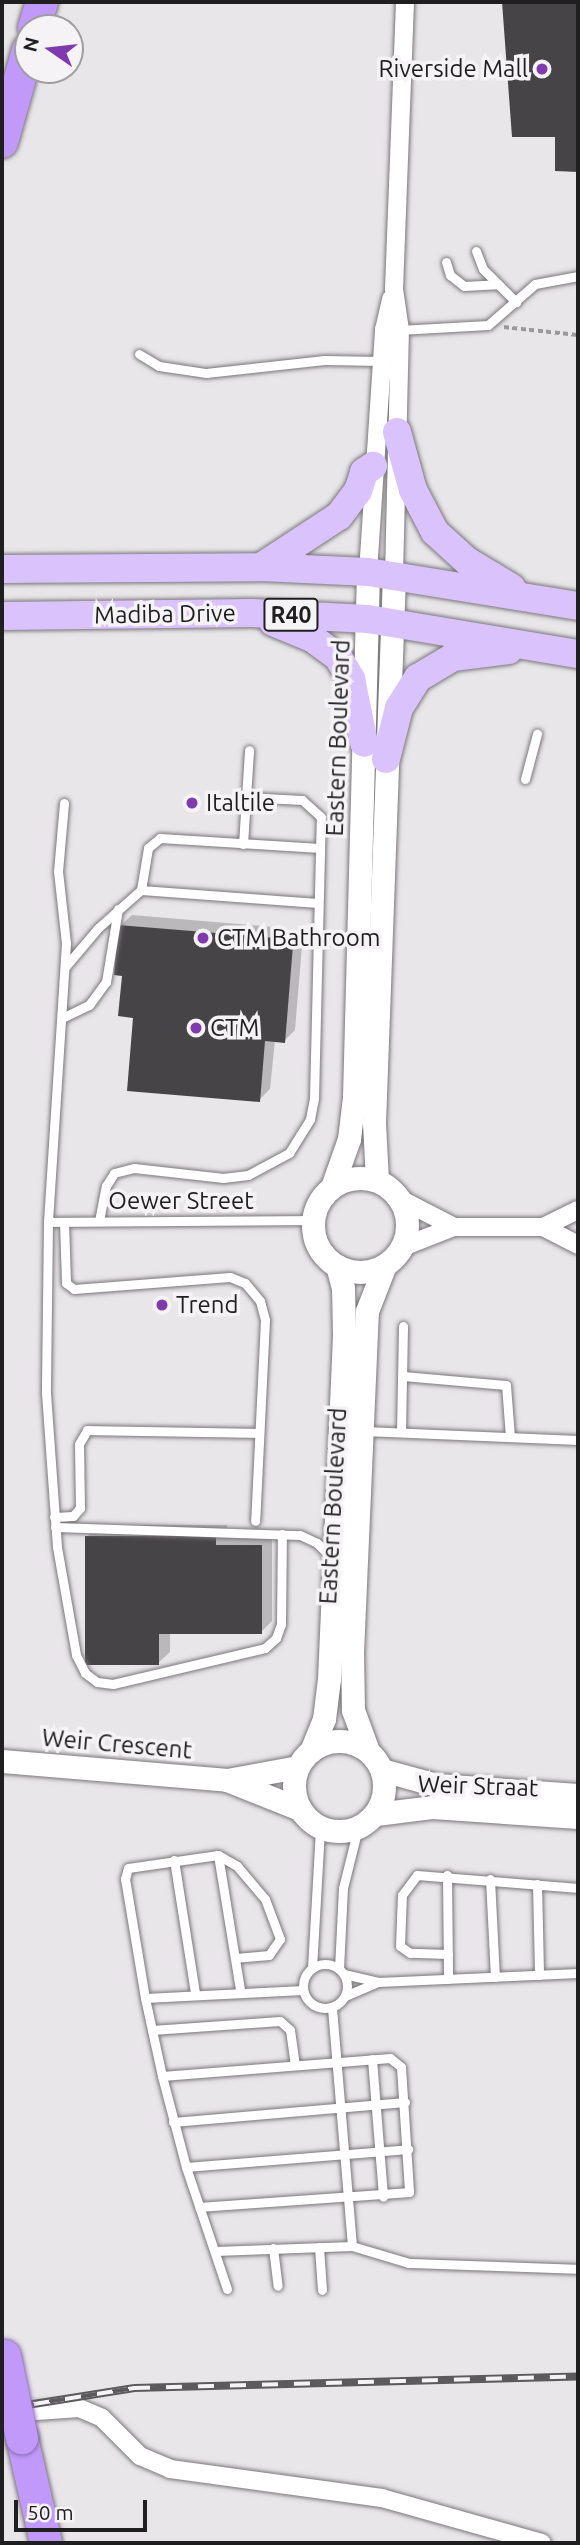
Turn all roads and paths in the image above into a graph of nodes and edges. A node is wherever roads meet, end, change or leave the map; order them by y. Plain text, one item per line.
1 (405, 2) edge
2 (18, 84) edge
3 (2, 142) edge
4 (476, 251) dead end
5 (446, 262) dead end
6 (578, 276) edge
7 (497, 284) junction
8 (516, 302) junction
9 (488, 325) junction
10 (392, 330) junction
11 (578, 335) edge
12 (139, 354) dead end
13 (381, 361) junction
14 (397, 432) junction
15 (373, 466) junction
16 (261, 567) junction
17 (2, 569) edge
18 (381, 573) junction
19 (527, 596) junction
20 (578, 606) edge
21 (251, 613) junction
22 (2, 615) edge
23 (380, 620) junction
24 (547, 648) junction
25 (578, 654) edge
26 (537, 734) dead end
27 (249, 750) dead end
28 (375, 751) junction
29 (525, 779) dead end
30 (245, 797) junction
31 (64, 803) dead end
32 (243, 844) junction
33 (320, 848) junction
34 (141, 890) junction
35 (318, 903) junction
36 (118, 909) junction
37 (65, 967) junction
38 (62, 1018) junction
39 (377, 1180) junction
40 (332, 1187) junction
41 (400, 1199) junction
42 (578, 1210) edge
43 (313, 1220) junction
44 (99, 1221) junction
45 (48, 1222) junction
46 (64, 1222) junction
47 (454, 1227) junction
48 (542, 1227) junction
49 (578, 1245) edge
50 (393, 1256) junction
51 (337, 1266) junction
52 (403, 1326) dead end
53 (402, 1376) junction
54 (362, 1431) junction
55 (401, 1432) junction
56 (259, 1433) junction
57 (510, 1437) junction
58 (578, 1440) edge
59 (255, 1521) dead end
60 (54, 1522) junction
61 (282, 1534) junction
62 (334, 1561) junction
63 (304, 1759) junction
64 (375, 1760) junction
65 (2, 1761) edge
66 (227, 1780) junction
67 (578, 1795) edge
68 (300, 1809) junction
69 (376, 1814) junction
70 (578, 1817) edge
71 (320, 1828) junction
72 (358, 1828) junction
73 (218, 1855) junction
74 (174, 1860) junction
75 (447, 1875) junction
76 (490, 1879) junction
77 (537, 1884) junction
78 (578, 1888) edge
79 (448, 1954) junction
80 (236, 1958) junction
81 (312, 1968) junction
82 (341, 1972) junction
83 (578, 1973) edge
84 (539, 1975) junction
85 (495, 1977) junction
86 (448, 1979) junction
87 (378, 1982) junction
88 (240, 1990) junction
89 (303, 1990) junction
90 (195, 1993) junction
91 (345, 1996) junction
92 (145, 1998) junction
93 (332, 2007) junction
94 (152, 2030) junction
95 (372, 2059) junction
96 (338, 2062) junction
97 (295, 2064) junction
98 (162, 2076) junction
99 (405, 2102) junction
100 (376, 2105) junction
101 (341, 2109) junction
102 (173, 2122) junction
103 (408, 2149) junction
104 (379, 2152) junction
105 (344, 2156) junction
106 (186, 2167) junction
107 (383, 2197) junction
108 (346, 2200) junction
109 (200, 2207) junction
110 (352, 2246) junction
111 (319, 2247) junction
112 (273, 2248) junction
113 (215, 2251) junction
114 (578, 2269) edge
115 (278, 2286) dead end
116 (227, 2289) dead end
117 (322, 2290) dead end
118 (4, 2348) edge
119 (12, 2426) edge
120 (46, 2543) edge
121 (542, 2543) edge

1 - 10 street, Eastern Boulevard
2 - 3 highway
4 - 7 lane
5 - 7 lane
6 - 8 lane
7 - 8 lane
8 - 9 lane
9 - 10 lane
9 - 11 path
10 - 13 street, Eastern Boulevard
10 - 14 street, Eastern Boulevard
12 - 13 lane
13 - 15 street, Eastern Boulevard
14 - 18 street, Eastern Boulevard
14 - 19 main road
15 - 16 main road
15 - 18 street, Eastern Boulevard
16 - 17 main road, Madiba Drive / R40
16 - 18 main road, Madiba Drive / R40
18 - 19 main road, Madiba Drive / R40
18 - 23 street, Eastern Boulevard
19 - 20 main road, Madiba Drive / R40
21 - 22 main road, Madiba Drive / R40
21 - 23 main road, Madiba Drive / R40
21 - 28 main road
23 - 24 main road, Madiba Drive / R40
23 - 28 street, Eastern Boulevard
24 - 25 main road, Madiba Drive / R40
24 - 28 main road
26 - 29 lane
27 - 30 lane
28 - 39 street, Eastern Boulevard
28 - 40 street, Eastern Boulevard
30 - 32 lane
30 - 33 lane
31 - 37 lane
32 - 33 lane
32 - 34 lane
33 - 35 lane
34 - 35 lane
34 - 36 lane
35 - 44 lane
36 - 37 lane
36 - 38 lane
37 - 38 lane
38 - 45 lane
39 - 40 street
39 - 41 street
40 - 43 street, Eastern Boulevard
41 - 47 street
41 - 50 street, Eastern Boulevard
42 - 48 street
43 - 44 lane, Oewer Street
43 - 51 street, Eastern Boulevard
44 - 46 lane, Oewer Street
45 - 46 lane, Oewer Street
45 - 60 lane
46 - 56 lane
47 - 48 street
47 - 50 street
48 - 49 street
50 - 51 street
50 - 54 street, Eastern Boulevard
51 - 62 street, Eastern Boulevard
52 - 53 lane
53 - 55 lane
53 - 57 lane
54 - 55 lane
54 - 64 street, Eastern Boulevard
55 - 57 lane
56 - 59 lane
56 - 60 lane
57 - 58 lane
60 - 61 lane
60 - 61 lane
61 - 62 lane
62 - 63 street, Eastern Boulevard
63 - 64 street
63 - 66 street
63 - 68 street
64 - 67 street
64 - 69 street
65 - 66 street, Weir Crescent
66 - 68 street
68 - 71 street
69 - 70 street, Weir Straat
69 - 72 street
71 - 72 street
71 - 81 lane
72 - 82 lane
73 - 74 lane
73 - 80 lane
73 - 80 lane
74 - 90 lane
74 - 92 lane
75 - 76 lane
75 - 79 lane
75 - 79 lane
76 - 77 lane
76 - 85 lane
77 - 78 lane
77 - 84 lane
79 - 86 lane
80 - 88 lane
81 - 82 lane
81 - 89 lane
82 - 87 lane
82 - 91 lane
83 - 84 lane
84 - 85 lane
85 - 86 lane
86 - 87 lane
87 - 91 lane
88 - 89 lane
88 - 90 lane
89 - 93 lane
90 - 92 lane
91 - 93 lane
92 - 94 lane
93 - 96 lane
94 - 97 lane
94 - 98 lane
95 - 96 lane
95 - 99 lane
95 - 100 lane
96 - 97 lane
96 - 101 lane
97 - 98 lane
98 - 102 lane
99 - 100 lane
99 - 103 lane
100 - 101 lane
100 - 104 lane
101 - 102 lane
101 - 105 lane
102 - 106 lane
103 - 104 lane
103 - 107 lane
104 - 105 lane
104 - 107 lane
105 - 106 lane
105 - 108 lane
106 - 109 lane
107 - 108 lane
108 - 109 lane
108 - 110 lane
109 - 113 lane
110 - 111 lane
110 - 114 lane
111 - 112 lane
111 - 117 lane
112 - 113 lane
112 - 115 lane
113 - 116 lane
118 - 119 highway, bridge
119 - 120 highway
119 - 121 street

